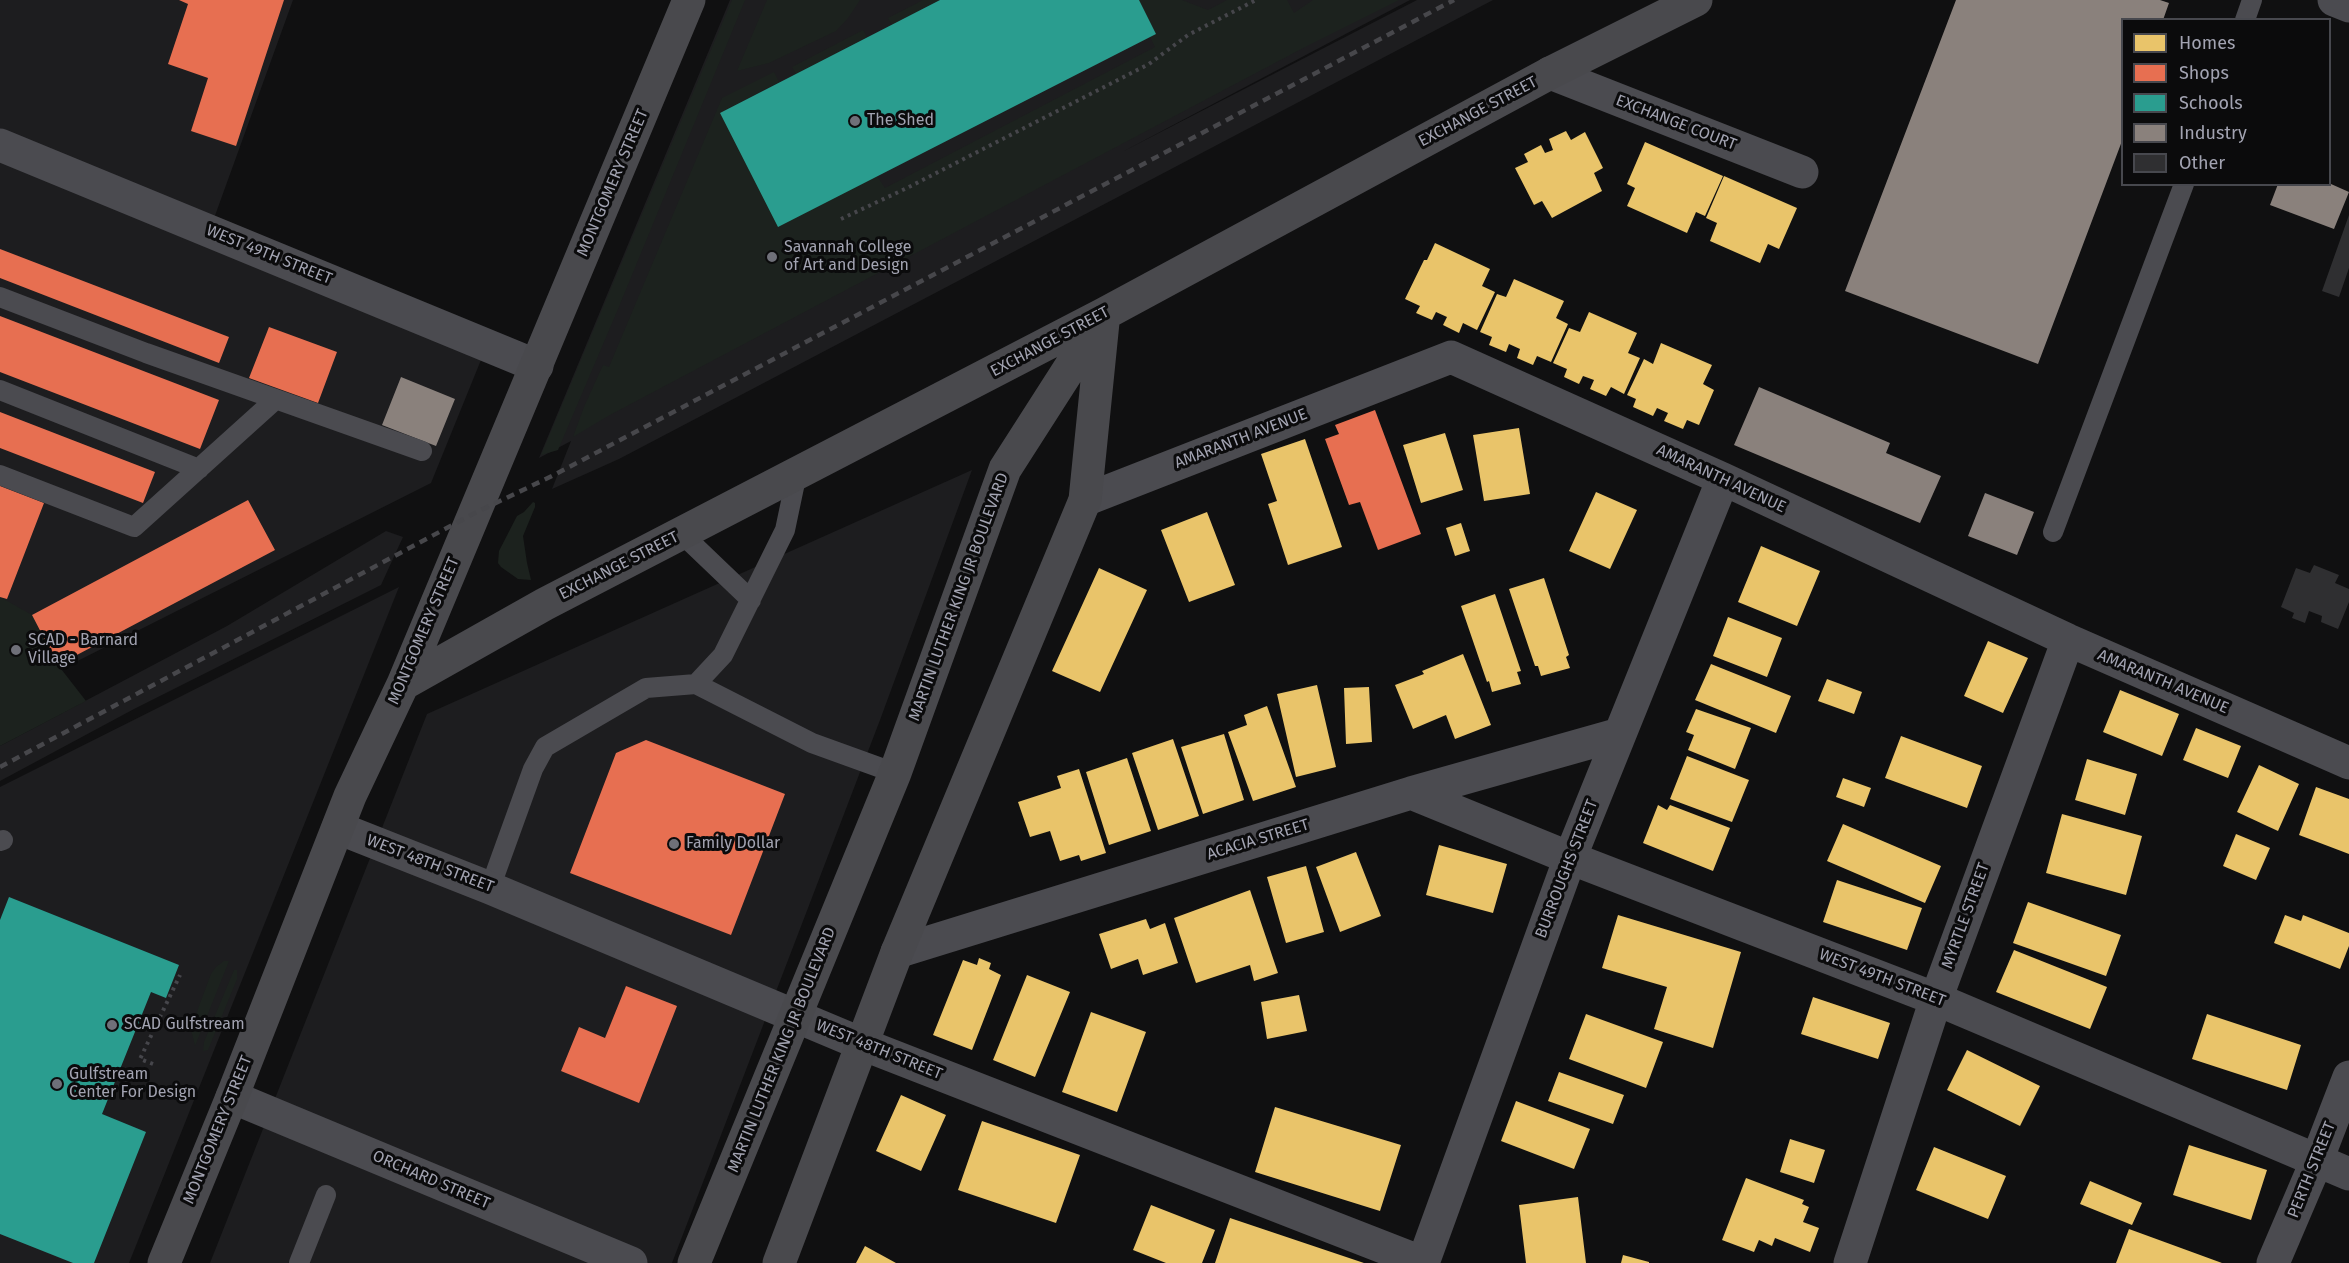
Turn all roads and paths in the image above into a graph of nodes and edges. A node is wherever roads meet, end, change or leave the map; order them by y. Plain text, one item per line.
1 (689, 0) edge
2 (1256, 0) edge
3 (1696, 0) edge
4 (2252, 0) edge
5 (2334, 0) edge
6 (2349, 6) edge
7 (2246, 18) edge
8 (1550, 74) junction
9 (0, 145) edge
10 (1802, 172) dead end
11 (2183, 186) edge
12 (841, 219) dead end
13 (0, 297) edge
14 (1104, 314) junction
15 (537, 366) junction
16 (0, 390) edge
17 (276, 399) junction
18 (422, 451) dead end
19 (200, 469) junction
20 (797, 473) junction
21 (0, 475) edge
22 (1723, 479) junction
23 (1085, 500) junction
24 (2053, 532) dead end
25 (682, 534) junction
26 (751, 600) junction
27 (2068, 640) junction
28 (403, 684) junction
29 (696, 684) junction
30 (1620, 734) junction
31 (2349, 763) edge
32 (895, 773) junction
33 (1411, 793) junction
34 (338, 828) junction
35 (1570, 858) junction
36 (490, 888) junction
37 (897, 952) junction
38 (180, 975) dead end
39 (1936, 999) junction
40 (795, 1016) junction
41 (862, 1044) junction
42 (153, 1065) dead end
43 (2349, 1077) edge
44 (232, 1096) junction
45 (2317, 1160) junction
46 (2349, 1174) edge
47 (326, 1195) dead end
48 (167, 1262) edge
49 (299, 1263) edge
50 (631, 1263) edge
51 (694, 1263) edge
52 (779, 1263) edge
53 (1423, 1263) edge
54 (1850, 1263) edge
55 (2273, 1263) edge

1 - 15 main road, MONTGOMERY STREET
2 - 12 path
3 - 8 main road, EXCHANGE STREET
4 - 7 lane
5 - 6 street
8 - 10 street, EXCHANGE COURT
8 - 14 main road, EXCHANGE STREET
9 - 15 street, WEST 49TH STREET
11 - 24 lane
13 - 17 lane
14 - 20 main road, EXCHANGE STREET
14 - 23 main road
14 - 32 main road, MARTIN LUTHER KING JR BOULEVARD
15 - 28 main road, MONTGOMERY STREET
16 - 19 lane
17 - 18 lane
17 - 19 lane
19 - 21 lane
20 - 25 main road, EXCHANGE STREET
20 - 26 lane
22 - 23 street, AMARANTH AVENUE
22 - 27 street, AMARANTH AVENUE
22 - 30 street, BURROUGHS STREET
23 - 37 main road
25 - 26 lane
25 - 28 main road, EXCHANGE STREET
26 - 29 lane
27 - 31 street, AMARANTH AVENUE
27 - 39 street, MYRTLE STREET
28 - 34 main road, MONTGOMERY STREET
29 - 32 lane
29 - 36 lane
30 - 33 street, ACACIA STREET
30 - 35 street, BURROUGHS STREET
32 - 40 main road, MARTIN LUTHER KING JR BOULEVARD
33 - 35 street, WEST 49TH STREET
33 - 37 street, ACACIA STREET
34 - 36 street, WEST 48TH STREET
34 - 44 main road, MONTGOMERY STREET
35 - 39 street, WEST 49TH STREET
35 - 53 street, BURROUGHS STREET
36 - 40 street, WEST 48TH STREET
37 - 41 main road
38 - 42 path
39 - 45 street, WEST 49TH STREET
39 - 54 street, MYRTLE STREET
40 - 41 street, WEST 48TH STREET
40 - 51 main road, MARTIN LUTHER KING JR BOULEVARD
41 - 52 main road
41 - 53 street, WEST 48TH STREET
43 - 45 street, PERTH STREET
44 - 48 main road, MONTGOMERY STREET
44 - 50 street, ORCHARD STREET
45 - 46 street, WEST 49TH STREET
45 - 55 street, PERTH STREET
47 - 49 lane

